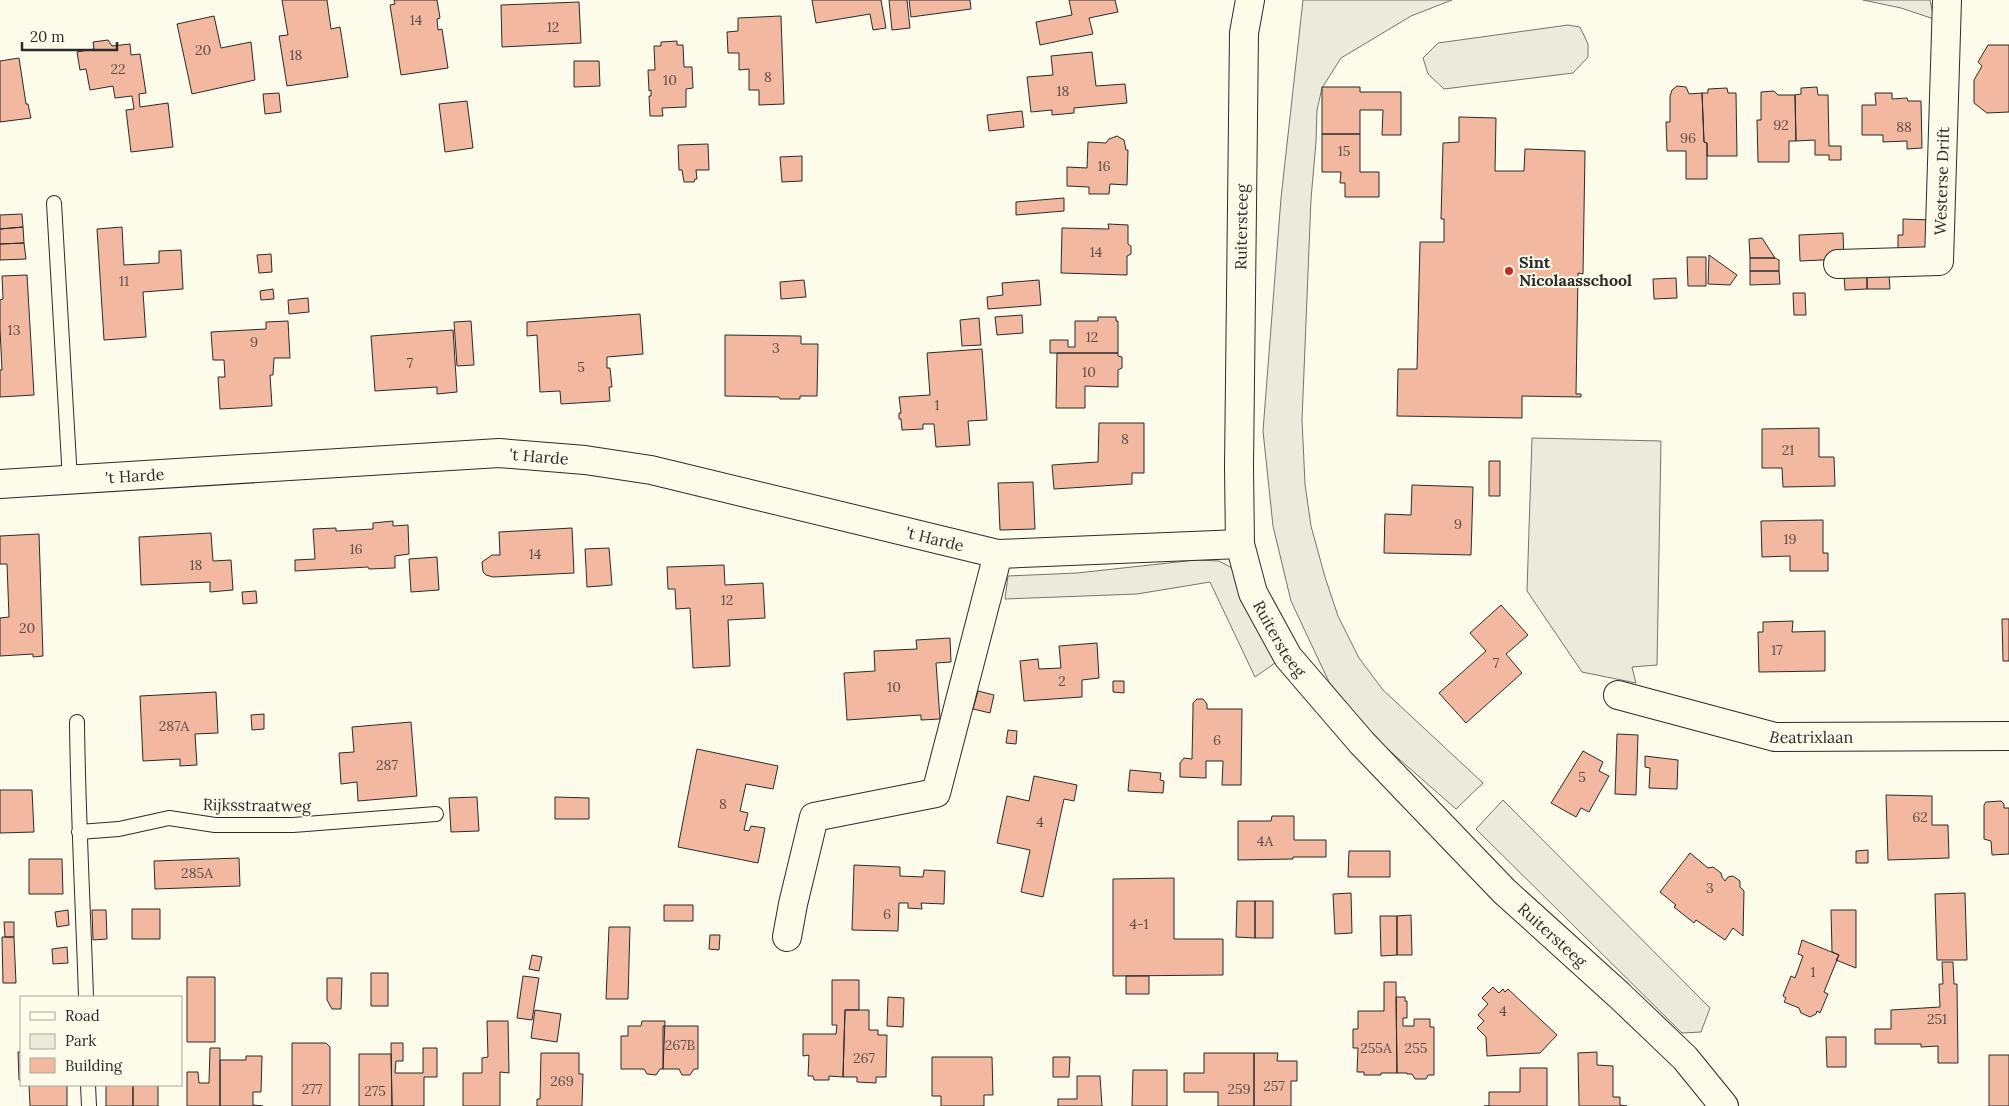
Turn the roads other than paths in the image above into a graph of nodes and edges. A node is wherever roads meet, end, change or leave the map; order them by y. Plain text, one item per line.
1 (1250, 0) edge
2 (1947, 0) edge
3 (54, 203) dead end
4 (1838, 264) dead end
5 (70, 480) junction
6 (0, 484) edge
7 (1240, 544) junction
8 (998, 554) junction
9 (1618, 695) dead end
10 (78, 722) dead end
11 (2009, 736) edge
12 (436, 814) dead end
13 (78, 832) junction
14 (787, 937) dead end
15 (86, 996) edge
16 (88, 1086) edge
17 (88, 1106) edge
18 (1724, 1106) edge

1 - 7 street, Ruitersteeg
2 - 4 street, Westerse Drift
3 - 5 lane
5 - 6 street, 't Harde
5 - 8 street, 't Harde
7 - 8 street, 't Harde
7 - 18 street, Ruitersteeg
8 - 14 street
9 - 11 street, Beatrixlaan
10 - 13 lane
12 - 13 lane, Rijksstraatweg
13 - 15 lane
16 - 17 lane

